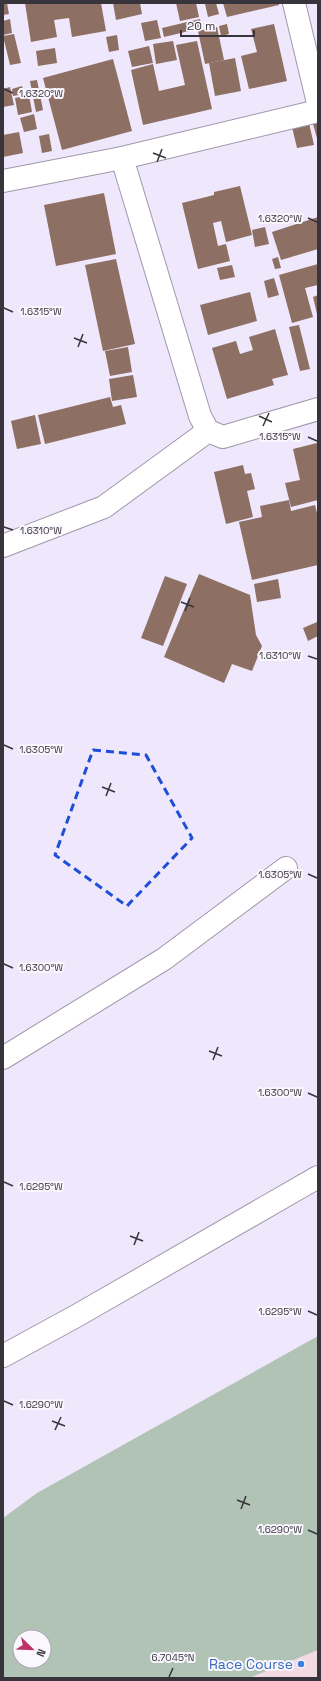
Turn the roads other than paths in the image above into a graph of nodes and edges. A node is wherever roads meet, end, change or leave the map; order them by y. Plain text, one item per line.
1 (294, 3) edge
2 (318, 103) edge
3 (318, 111) edge
4 (122, 158) junction
5 (3, 181) edge
6 (318, 409) edge
7 (208, 431) junction
8 (3, 546) edge
9 (286, 868) dead end
10 (3, 1058) edge
11 (318, 1177) edge
12 (3, 1356) edge

1 - 2 street
3 - 4 street
4 - 5 street
4 - 7 street
6 - 7 street
7 - 8 street
9 - 10 street
11 - 12 street

